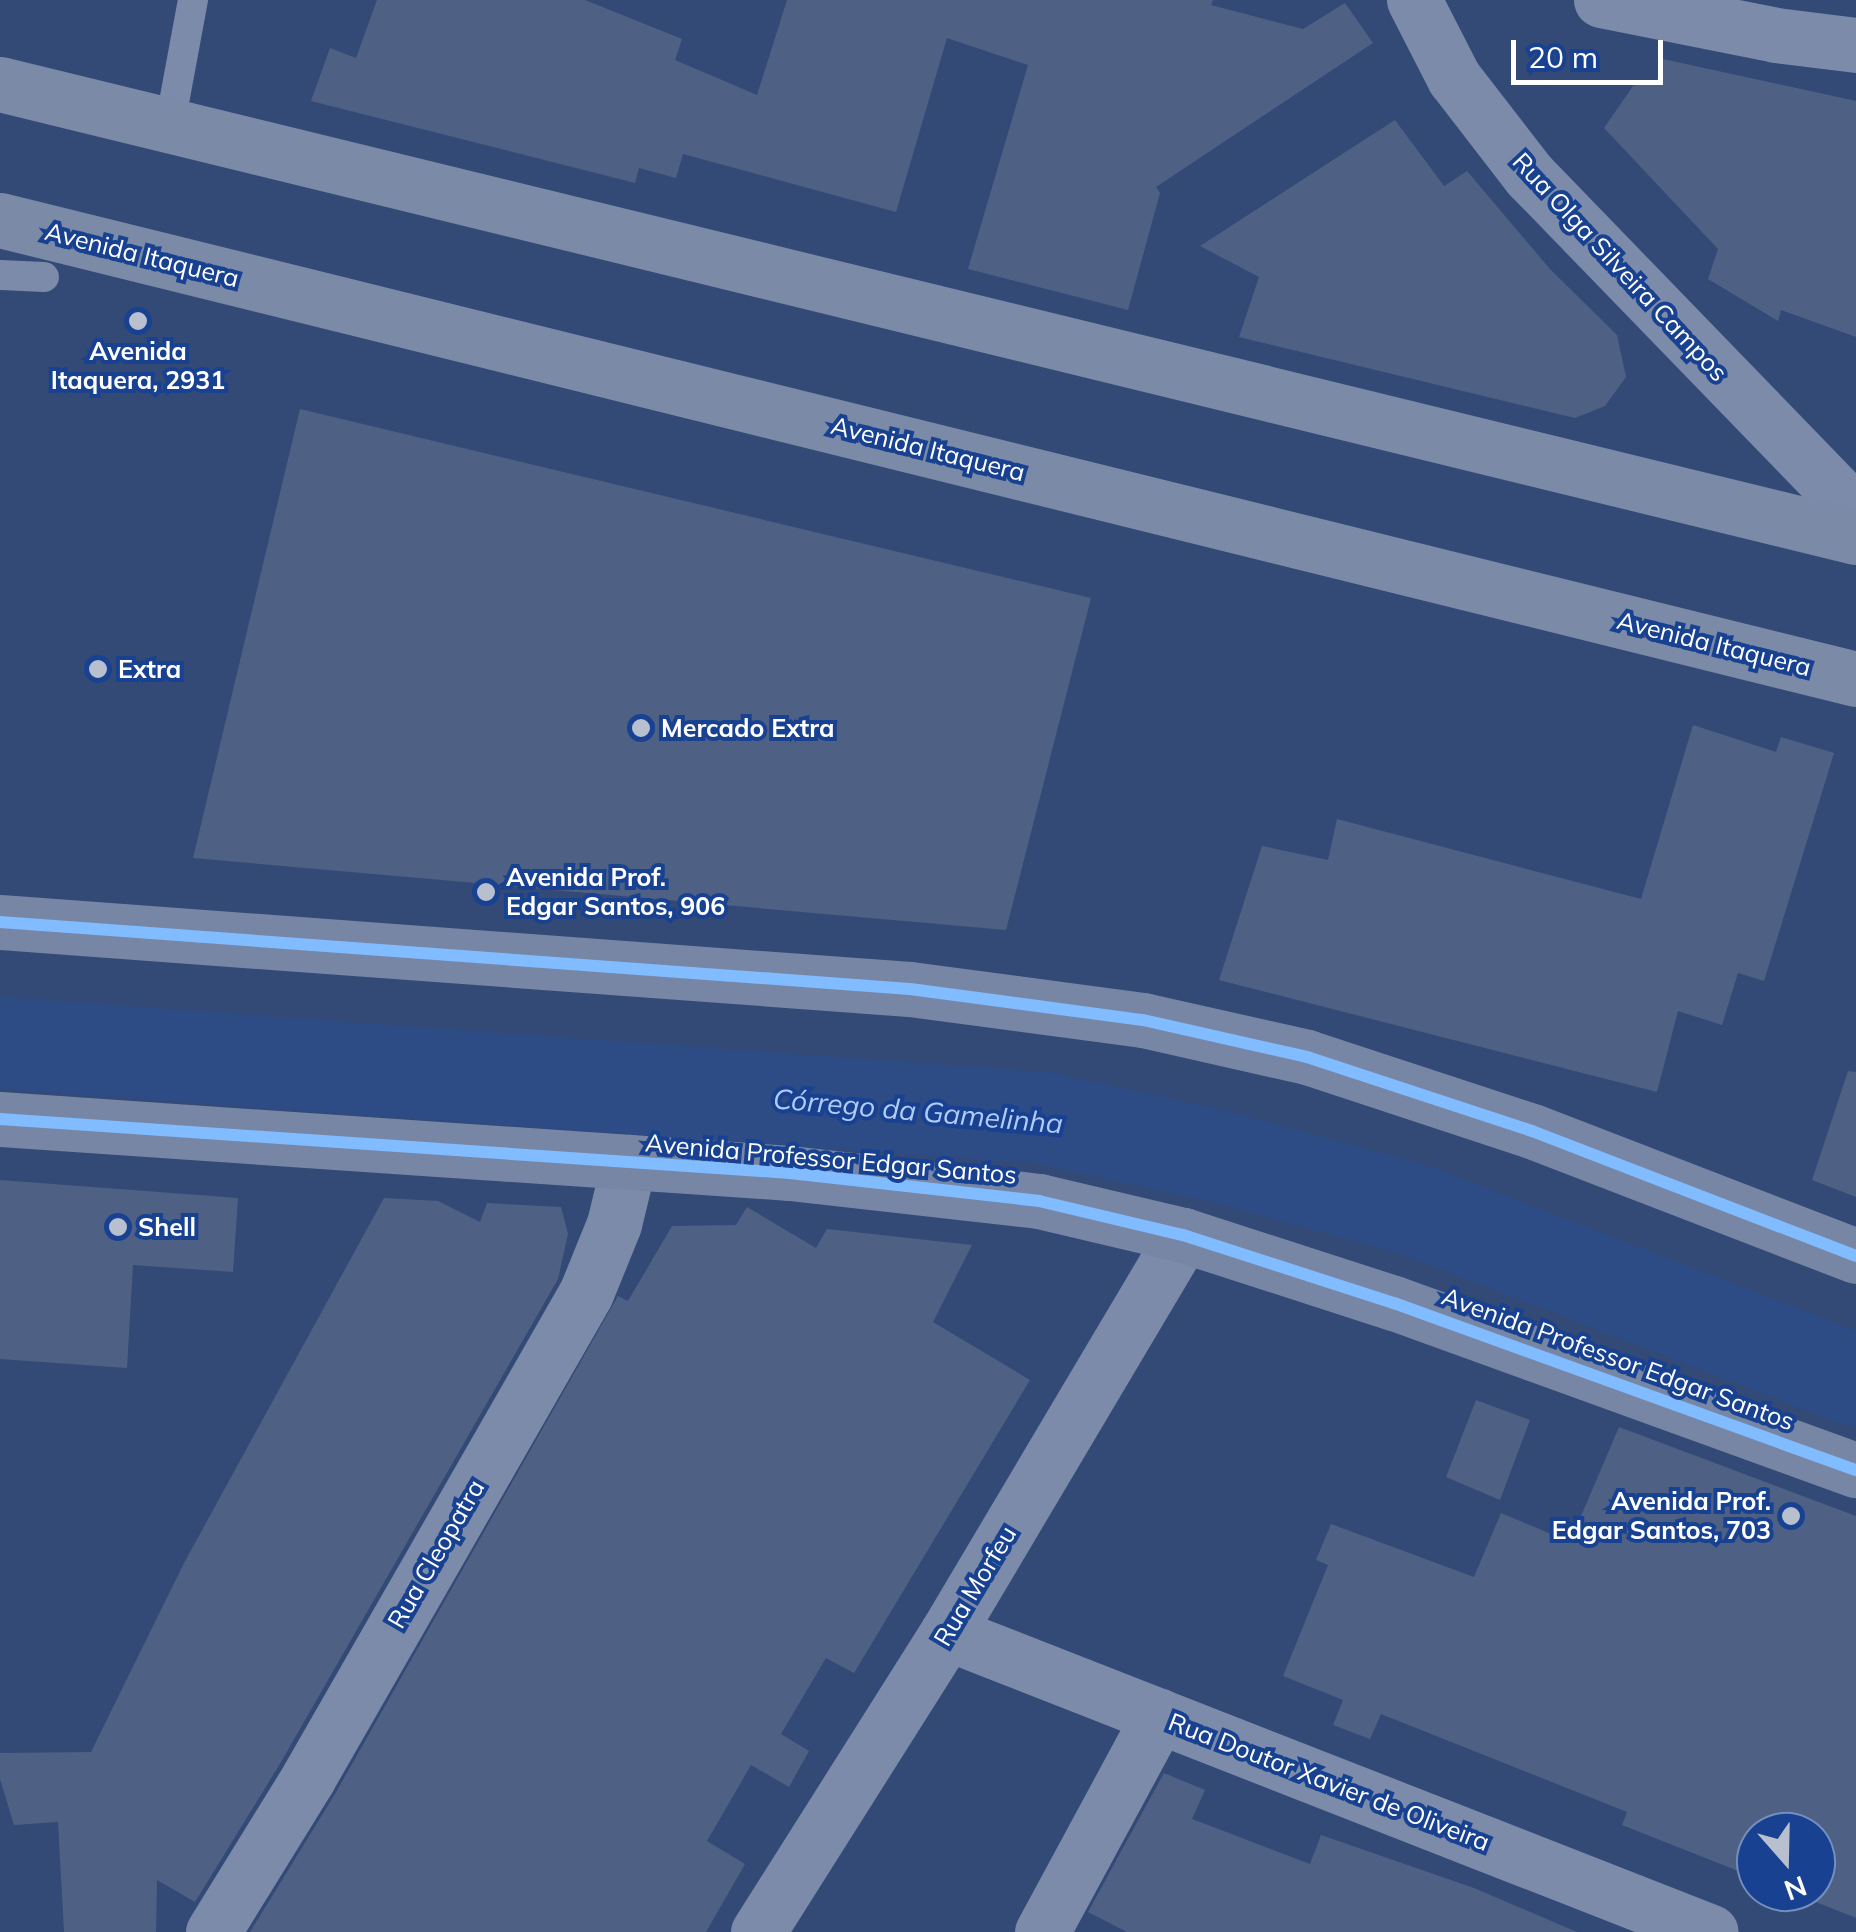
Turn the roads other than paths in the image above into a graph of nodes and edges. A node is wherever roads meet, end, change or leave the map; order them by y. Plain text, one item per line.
1 (193, 0) edge
2 (1414, 0) edge
3 (1601, 0) edge
4 (1856, 45) edge
5 (0, 84) edge
6 (170, 124) junction
7 (0, 220) edge
8 (0, 275) edge
9 (44, 277) dead end
10 (1856, 512) edge
11 (1856, 538) edge
12 (1856, 679) edge
13 (0, 922) edge
14 (0, 1119) edge
15 (629, 1162) junction
16 (1183, 1235) junction
17 (1856, 1256) edge
18 (1856, 1470) edge
19 (947, 1632) junction
20 (1158, 1716) junction
21 (214, 1932) edge
22 (758, 1932) edge
23 (1042, 1932) edge
24 (1711, 1932) edge

1 - 6 lane
2 - 10 street, Rua Olga Silveira Campos
3 - 4 street
5 - 6 main road
6 - 11 main road
7 - 12 main road, Avenida Itaquera
8 - 9 lane
13 - 17 main road
14 - 15 main road, Avenida Professor Edgar Santos
15 - 16 main road, Avenida Professor Edgar Santos
15 - 21 street, Rua Cleopatra
16 - 18 main road, Avenida Professor Edgar Santos
16 - 19 street, Rua Morfeu
19 - 20 street, Rua Doutor Xavier de Oliveira
19 - 22 street, Rua Morfeu
20 - 23 street
20 - 24 street, Rua Doutor Xavier de Oliveira

